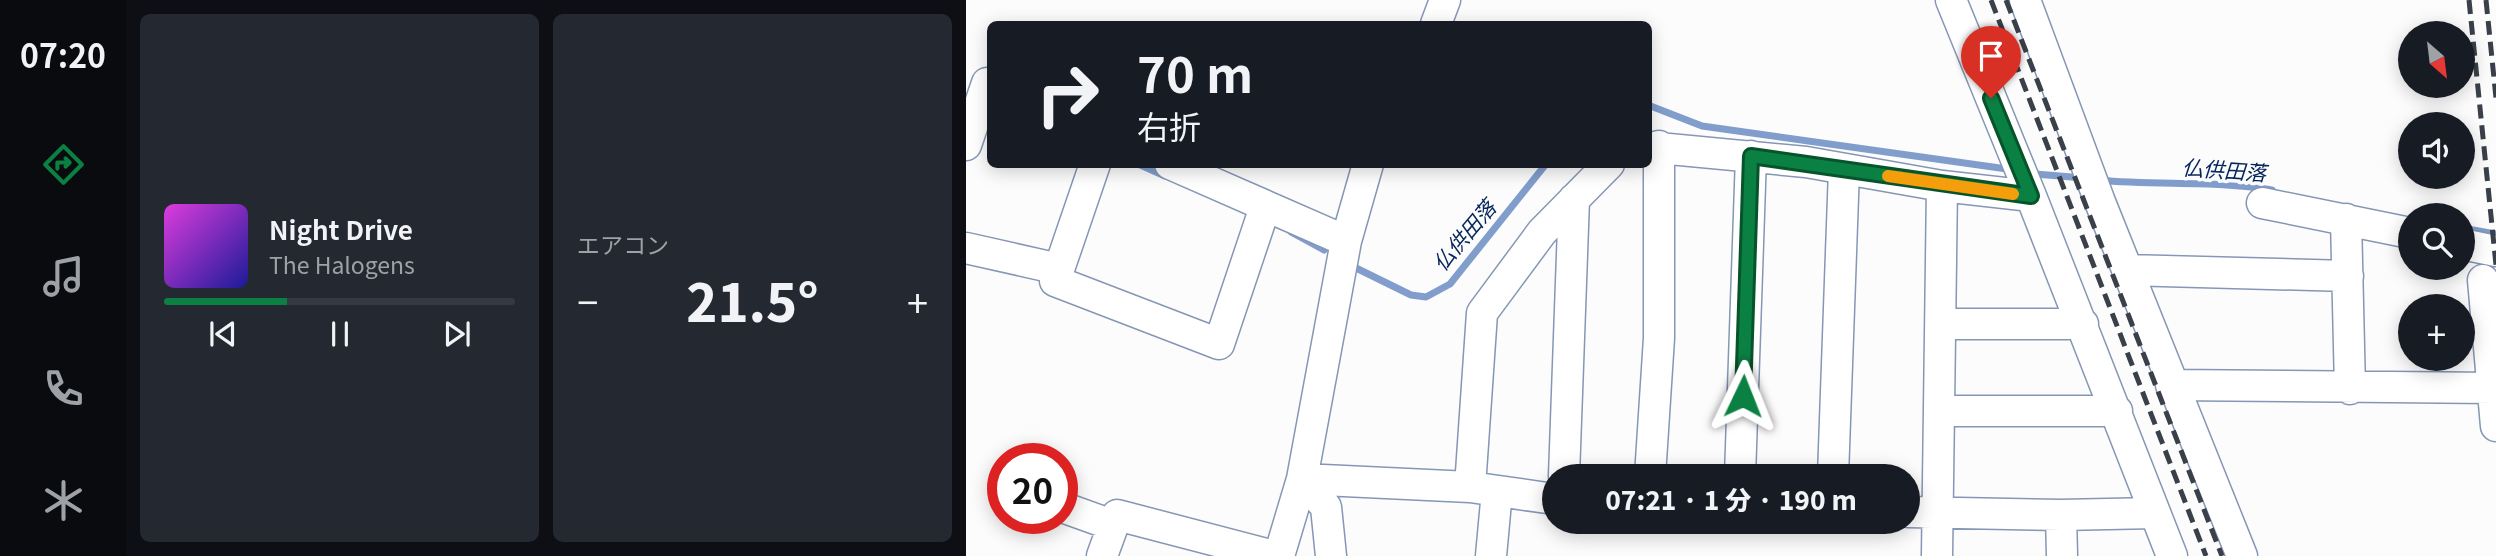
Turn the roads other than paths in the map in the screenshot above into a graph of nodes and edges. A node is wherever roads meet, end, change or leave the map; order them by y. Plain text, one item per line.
1 (1445, 0) edge
2 (1951, 0) edge
3 (2025, 0) edge
4 (1437, 21) edge
5 (981, 80) edge
6 (966, 145) edge
7 (1654, 146) edge
8 (1751, 156) junction
9 (1094, 168) edge
10 (1179, 168) edge
11 (1367, 168) edge
12 (1605, 168) edge
13 (1844, 169) junction
14 (1942, 186) junction
15 (2031, 196) junction
16 (1574, 199) junction
17 (2262, 203) dead end
18 (1265, 207) junction
19 (2346, 219) junction
20 (2398, 230) edge
21 (1346, 241) junction
22 (2475, 247) edge
23 (966, 248) edge
24 (2496, 251) edge
25 (1059, 269) junction
26 (2127, 270) junction
27 (2348, 276) junction
28 (2483, 280) dead end
29 (1942, 324) junction
30 (2083, 324) junction
31 (2171, 385) junction
32 (2493, 388) junction
33 (2350, 389) junction
34 (1941, 411) junction
35 (2117, 411) junction
36 (2496, 426) edge
37 (1564, 464) edge
38 (1651, 464) edge
39 (1741, 464) edge
40 (1833, 464) edge
41 (1302, 479) junction
42 (1483, 489) junction
43 (1542, 497) edge
44 (1920, 512) edge
45 (1078, 513) edge
46 (1938, 513) junction
47 (2155, 513) junction
48 (2061, 515) junction
49 (1112, 525) junction
50 (1102, 556) edge
51 (1277, 556) edge
52 (1331, 556) edge
53 (1491, 556) edge
54 (1937, 556) edge
55 (2062, 556) edge
56 (2172, 556) edge
57 (2242, 556) edge

1 - 4 street
2 - 15 street
3 - 26 street
5 - 6 street
7 - 8 street
7 - 38 street
8 - 13 street
8 - 39 street
9 - 25 street
10 - 18 street
11 - 21 street
12 - 16 street
13 - 14 street
13 - 40 street
14 - 15 street
14 - 29 street
15 - 30 street
16 - 37 street
16 - 42 street
17 - 19 street
18 - 21 street
18 - 25 street
19 - 20 street
19 - 27 street
21 - 41 street
22 - 24 street
23 - 25 street
26 - 27 street
26 - 31 street
27 - 33 street
28 - 32 street
29 - 30 street
29 - 34 street
30 - 35 street
31 - 33 street
31 - 57 street
32 - 33 street
32 - 36 street
34 - 35 street
34 - 46 street
35 - 47 street
41 - 42 street
41 - 51 street
41 - 52 street
42 - 43 street
42 - 53 street
44 - 46 street
45 - 49 street
46 - 48 street
46 - 54 street
47 - 48 street
47 - 56 street
48 - 55 street
49 - 50 street
49 - 51 street

